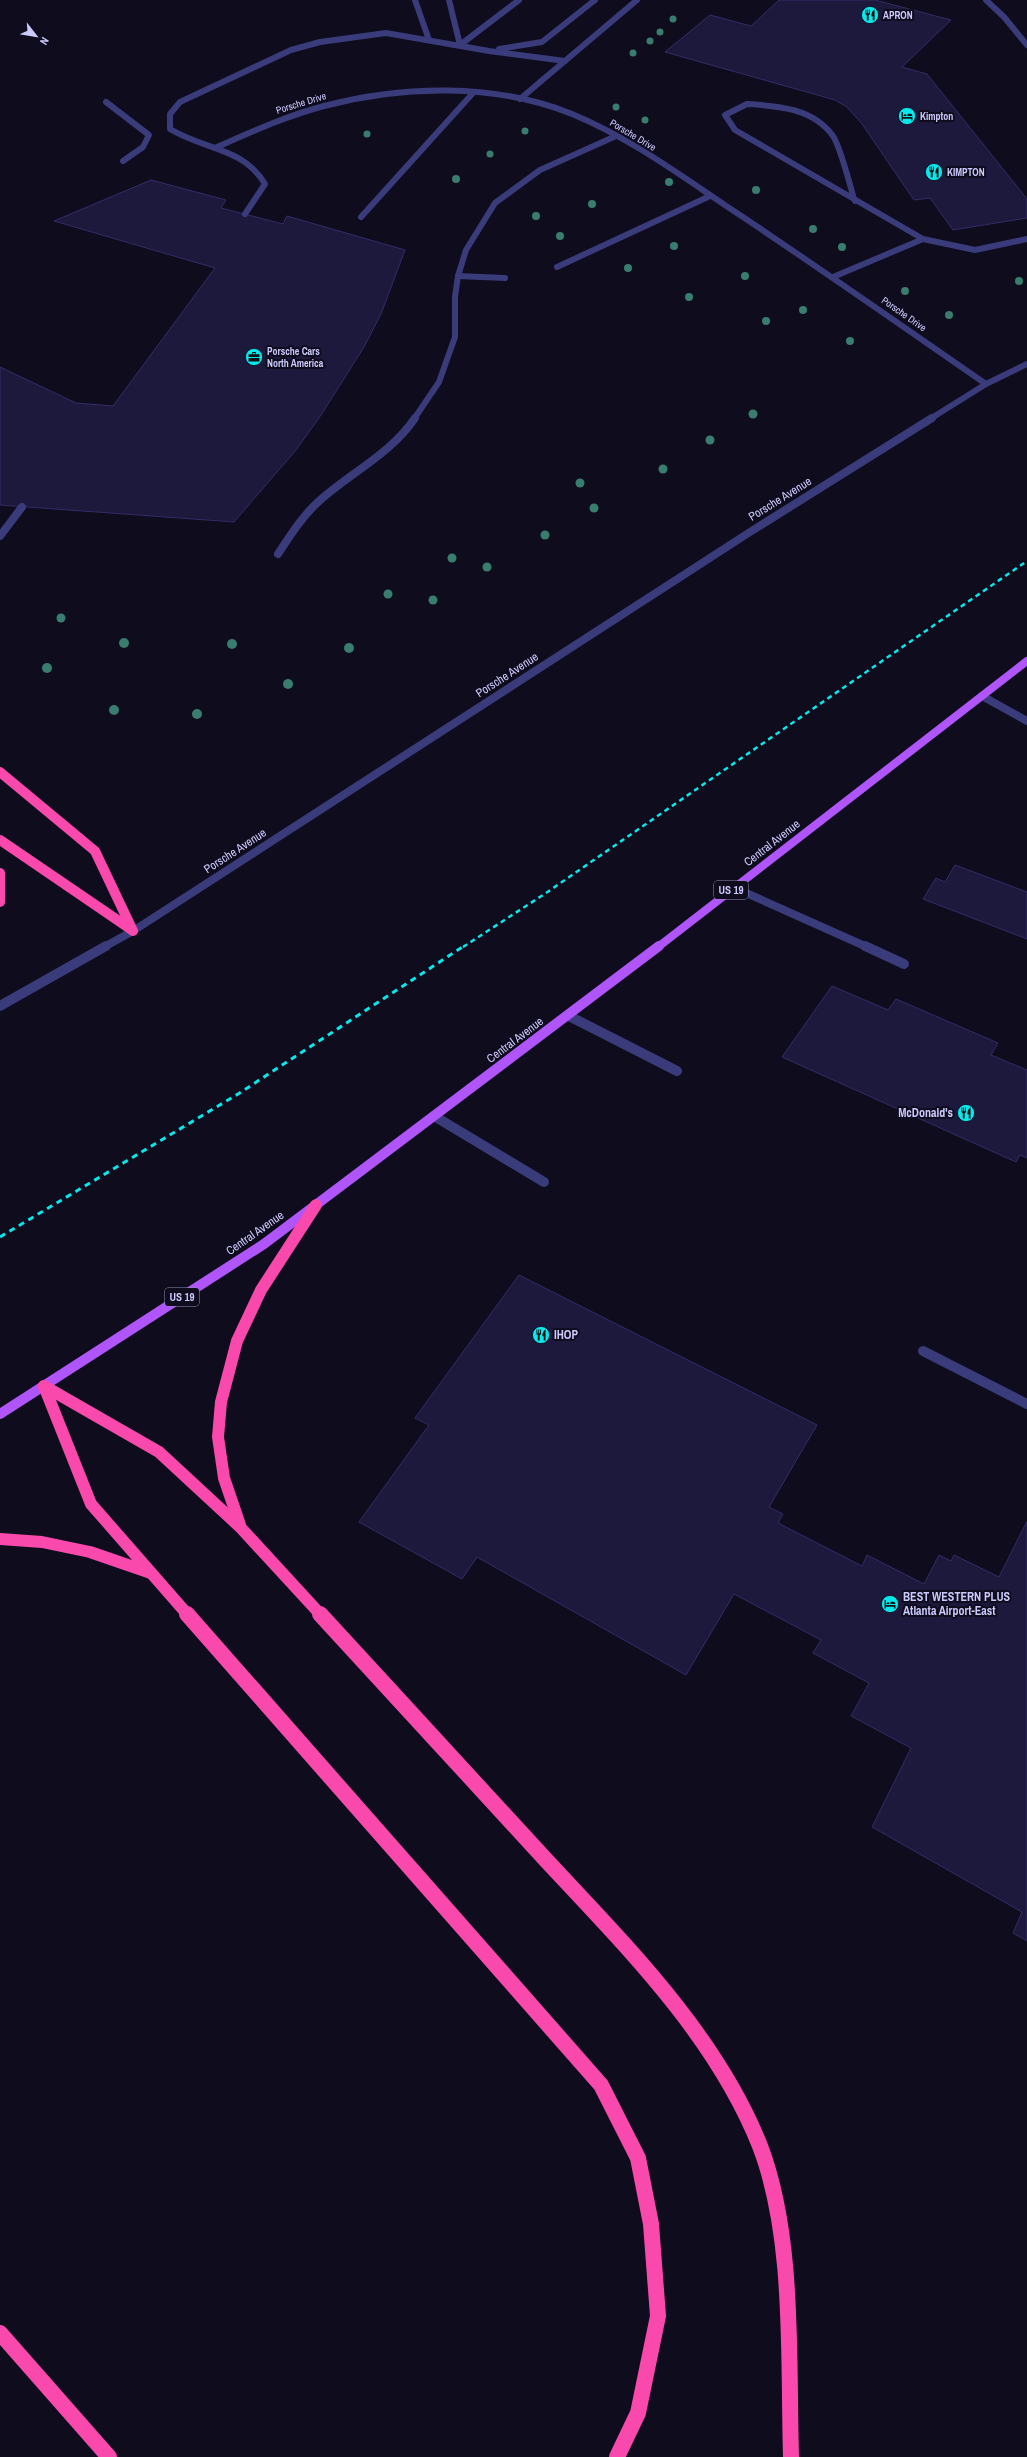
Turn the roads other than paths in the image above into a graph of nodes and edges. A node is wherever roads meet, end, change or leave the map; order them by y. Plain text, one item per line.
1 (415, 0) edge
2 (449, 0) edge
3 (519, 0) edge
4 (595, 0) edge
5 (637, 0) edge
6 (986, 0) edge
7 (429, 40) junction
8 (460, 45) junction
9 (1027, 45) edge
10 (489, 51) junction
11 (565, 61) junction
12 (473, 93) junction
13 (520, 99) junction
14 (106, 102) dead end
15 (616, 136) junction
16 (215, 148) junction
17 (124, 161) dead end
18 (710, 196) junction
19 (855, 202) junction
20 (245, 214) dead end
21 (361, 217) dead end
22 (1027, 239) edge
23 (923, 240) junction
24 (557, 267) dead end
25 (458, 276) junction
26 (833, 277) junction
27 (505, 278) dead end
28 (1027, 364) edge
29 (986, 384) junction
30 (22, 507) dead end
31 (0, 536) edge
32 (278, 554) dead end
33 (1027, 661) edge
34 (982, 696) junction
35 (1027, 722) edge
36 (0, 772) edge
37 (0, 840) edge
38 (0, 873) edge
39 (735, 888) junction
40 (0, 902) edge
41 (133, 931) junction
42 (904, 964) dead end
43 (0, 1006) edge
44 (569, 1016) junction
45 (677, 1071) dead end
46 (434, 1116) junction
47 (544, 1182) dead end
48 (316, 1205) junction
49 (923, 1351) dead end
50 (44, 1386) junction
51 (1027, 1404) edge
52 (0, 1414) edge
53 (240, 1526) junction
54 (0, 1539) edge
55 (152, 1573) junction
56 (0, 2332) edge
57 (109, 2457) edge
58 (617, 2457) edge
59 (791, 2457) edge

1 - 7 street
2 - 8 street
3 - 8 street
4 - 10 street
5 - 11 street
6 - 9 street
7 - 8 street
7 - 16 street
8 - 10 street
10 - 11 street
11 - 13 street
12 - 13 street, Porsche Drive
12 - 16 street, Porsche Drive
12 - 21 street
13 - 15 street, Porsche Drive
14 - 17 street
15 - 18 street, Porsche Drive
15 - 25 street
16 - 20 street
18 - 24 street
18 - 26 street, Porsche Drive
19 - 19 street
19 - 23 street
22 - 23 street
23 - 26 street
25 - 27 street
25 - 32 street
26 - 29 street, Porsche Drive
28 - 29 street, Porsche Avenue
29 - 41 street, Porsche Avenue
30 - 31 street
33 - 34 main road, Central Avenue / US 19
34 - 35 street
34 - 39 main road, Central Avenue / US 19
36 - 41 highway
37 - 41 highway
38 - 40 highway
39 - 42 street
39 - 44 main road, Central Avenue / US 19
41 - 43 street, Porsche Avenue
44 - 45 street
44 - 46 main road, Central Avenue / US 19
46 - 47 street
46 - 48 main road, Central Avenue / US 19
48 - 50 main road, Central Avenue / US 19
48 - 53 highway
49 - 51 street
50 - 52 main road, Central Avenue / US 19
50 - 53 highway
50 - 55 highway
53 - 59 highway
54 - 55 highway
55 - 58 highway
56 - 57 highway

